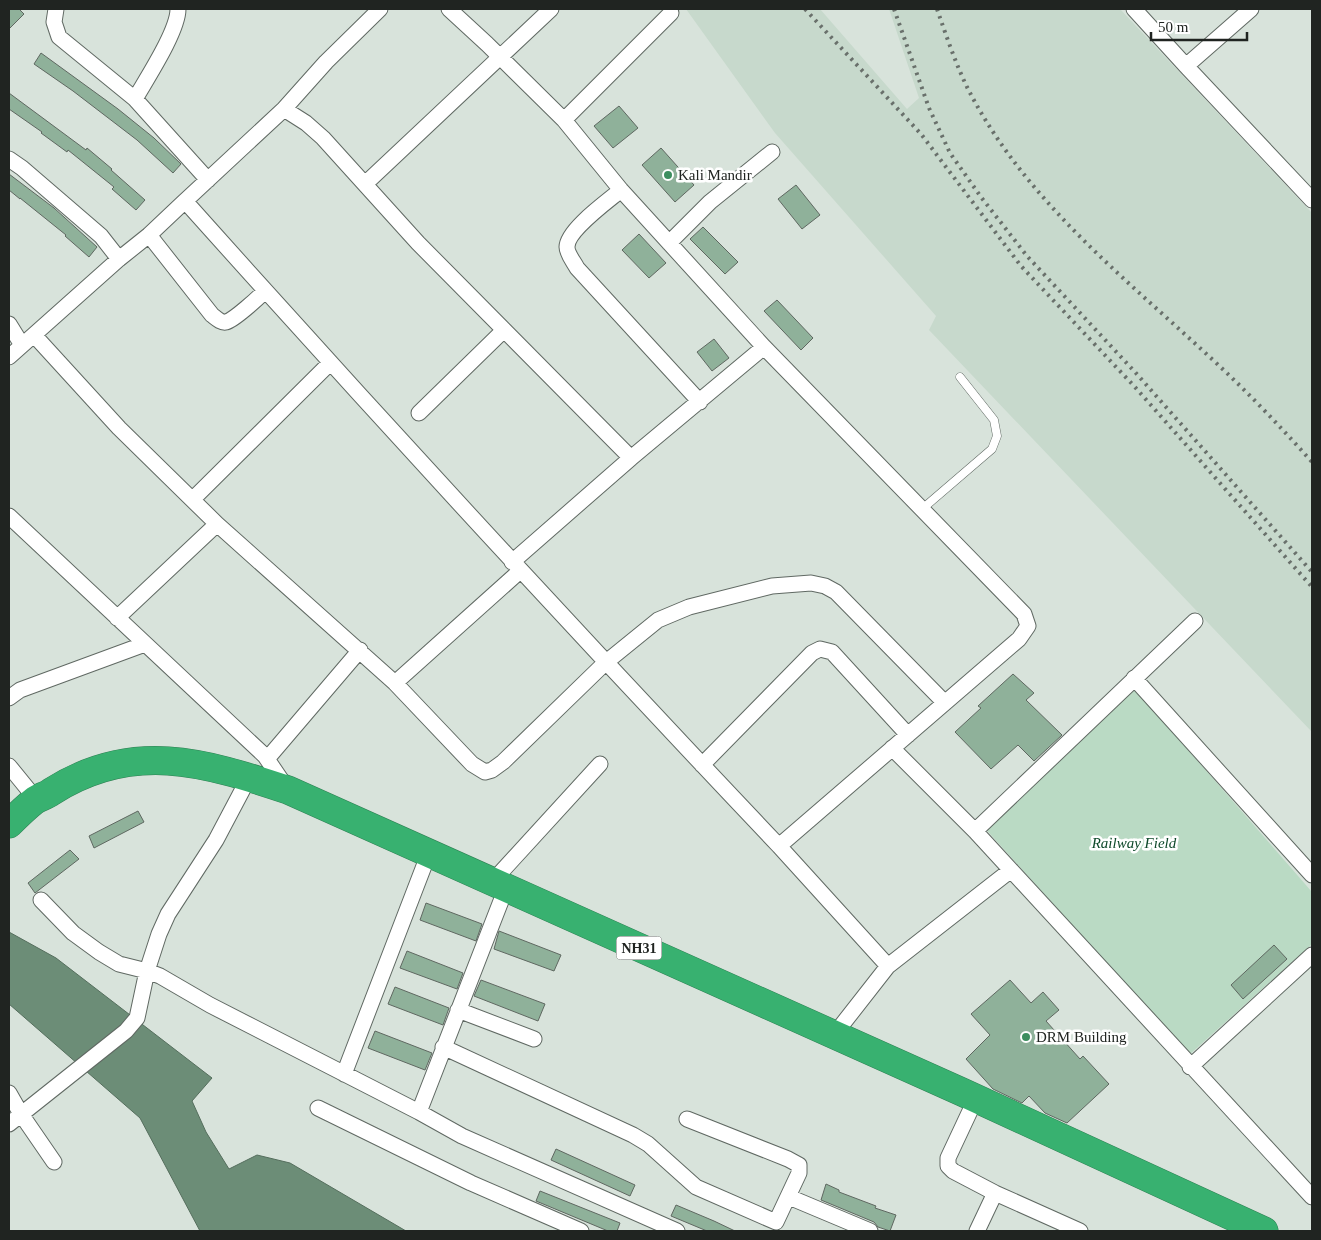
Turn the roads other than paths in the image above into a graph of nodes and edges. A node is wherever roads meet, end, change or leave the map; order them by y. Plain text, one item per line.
1 (56, 9) edge
2 (178, 9) edge
3 (380, 9) edge
4 (449, 9) edge
5 (551, 9) edge
6 (1134, 9) edge
7 (1251, 9) edge
8 (671, 13) dead end
9 (500, 57) junction
10 (1186, 66) junction
11 (135, 99) junction
12 (284, 109) junction
13 (564, 120) junction
14 (772, 152) dead end
15 (9, 159) edge
16 (208, 180) junction
17 (365, 184) junction
18 (621, 190) junction
19 (1312, 200) edge
20 (185, 201) junction
21 (149, 235) junction
22 (669, 243) junction
23 (119, 259) junction
24 (265, 291) junction
25 (9, 325) edge
26 (504, 330) junction
27 (25, 340) junction
28 (764, 348) junction
29 (9, 357) edge
30 (330, 363) junction
31 (960, 377) dead end
32 (700, 402) junction
33 (419, 413) dead end
34 (631, 458) junction
35 (193, 500) junction
36 (921, 510) junction
37 (9, 516) edge
38 (217, 524) junction
39 (516, 566) junction
40 (118, 618) junction
41 (1195, 621) dead end
42 (145, 644) junction
43 (360, 650) junction
44 (605, 663) junction
45 (1134, 678) junction
46 (395, 682) junction
47 (9, 698) edge
48 (945, 703) junction
49 (908, 735) junction
50 (892, 748) junction
51 (267, 759) junction
52 (600, 764) dead end
53 (702, 765) junction
54 (9, 766) edge
55 (244, 787) junction
56 (288, 790) junction
57 (41, 805) junction
58 (9, 824) edge
59 (975, 831) junction
60 (9, 837) edge
61 (779, 846) junction
62 (424, 866) junction
63 (1011, 870) junction
64 (1312, 876) edge
65 (497, 891) junction
66 (42, 900) dead end
67 (1312, 955) edge
68 (888, 966) junction
69 (148, 971) junction
70 (458, 1010) junction
71 (834, 1035) junction
72 (534, 1039) dead end
73 (443, 1048) junction
74 (1190, 1067) junction
75 (344, 1074) junction
76 (9, 1092) edge
77 (318, 1108) dead end
78 (970, 1111) junction
79 (419, 1112) junction
80 (21, 1114) junction
81 (687, 1118) dead end
82 (9, 1124) edge
83 (54, 1162) dead end
84 (995, 1193) junction
85 (1312, 1197) edge
86 (789, 1198) junction
87 (647, 1225) edge
88 (773, 1226) edge
89 (581, 1231) edge
90 (677, 1231) edge
91 (870, 1231) edge
92 (977, 1231) edge
93 (1080, 1231) edge
94 (1234, 1231) edge
95 (1264, 1231) edge

1 - 11 street
2 - 11 street
3 - 12 street
4 - 9 street
5 - 9 street
6 - 10 street
7 - 10 street
8 - 13 street
9 - 13 street
9 - 17 street
10 - 19 street
11 - 16 street
12 - 16 street
12 - 17 street
13 - 18 street
14 - 22 street
15 - 23 street
16 - 20 street
17 - 26 street
18 - 22 street
18 - 32 street
20 - 21 street
20 - 24 street
21 - 23 street
21 - 24 street
22 - 28 street
23 - 27 street
24 - 30 street
25 - 27 street
26 - 33 street
26 - 34 street
27 - 29 street
27 - 35 street
28 - 32 street
28 - 36 street
30 - 35 street
30 - 39 street
31 - 36 lane
32 - 34 street
34 - 39 street
35 - 38 street
36 - 48 street
37 - 40 street
38 - 40 street
38 - 43 street
39 - 44 street
39 - 46 street
40 - 42 street
41 - 45 street
42 - 47 street
42 - 51 street
43 - 46 street
43 - 51 street
44 - 46 street
44 - 48 street
44 - 53 street
45 - 59 street
45 - 64 street
48 - 49 street
49 - 50 street
49 - 53 street
50 - 59 street
50 - 61 street
51 - 56 street
52 - 65 street
53 - 61 street
54 - 57 street
55 - 57 highway, NH31
55 - 62 highway, NH31
55 - 69 street
56 - 57 highway, NH31
56 - 65 highway, NH31
57 - 58 highway, NH31
57 - 60 highway, NH31
59 - 63 street
61 - 68 street
62 - 65 highway, NH31
62 - 75 street
63 - 68 street
63 - 74 street
65 - 70 street
65 - 71 highway, NH31
65 - 78 highway, NH31
66 - 69 street
67 - 74 street
68 - 71 street
69 - 75 street
69 - 80 street
70 - 72 street
70 - 73 street
71 - 95 highway, NH31
73 - 79 street
73 - 88 street
74 - 85 street
75 - 79 street
76 - 80 street
77 - 89 street
78 - 84 street
78 - 94 highway, NH31
79 - 87 street
80 - 82 street
80 - 83 street
81 - 86 street
84 - 92 street
84 - 93 street
86 - 88 street
86 - 91 street
87 - 90 street

